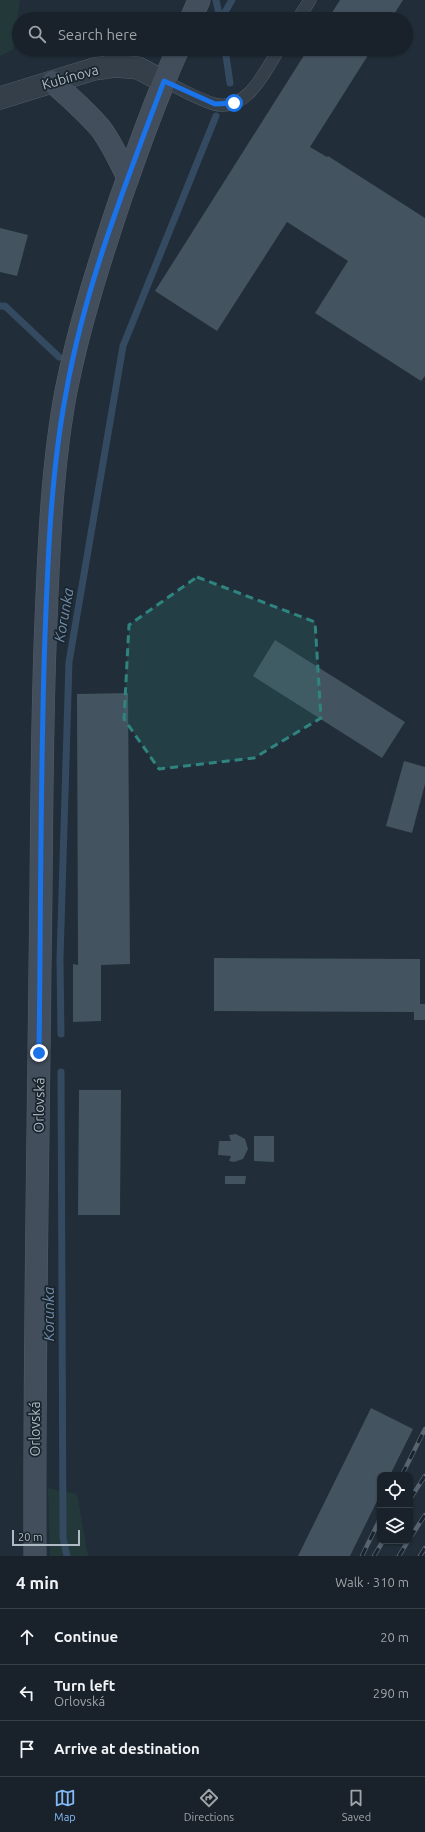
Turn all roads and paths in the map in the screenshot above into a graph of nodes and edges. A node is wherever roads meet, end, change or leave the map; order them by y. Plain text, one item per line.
1 (200, 0) edge
2 (310, 0) edge
3 (194, 12) edge
4 (302, 12) edge
5 (175, 56) edge
6 (275, 56) edge
7 (164, 81) junction
8 (53, 82) junction
9 (0, 98) edge
10 (128, 178) junction
11 (35, 1556) edge

1 - 3 main road
2 - 4 lane
5 - 7 main road, Orlovská
6 - 7 lane
7 - 8 street, Kubínova
7 - 10 main road, Orlovská
8 - 9 street, Kubínova
8 - 10 main road
10 - 11 main road, Orlovská

